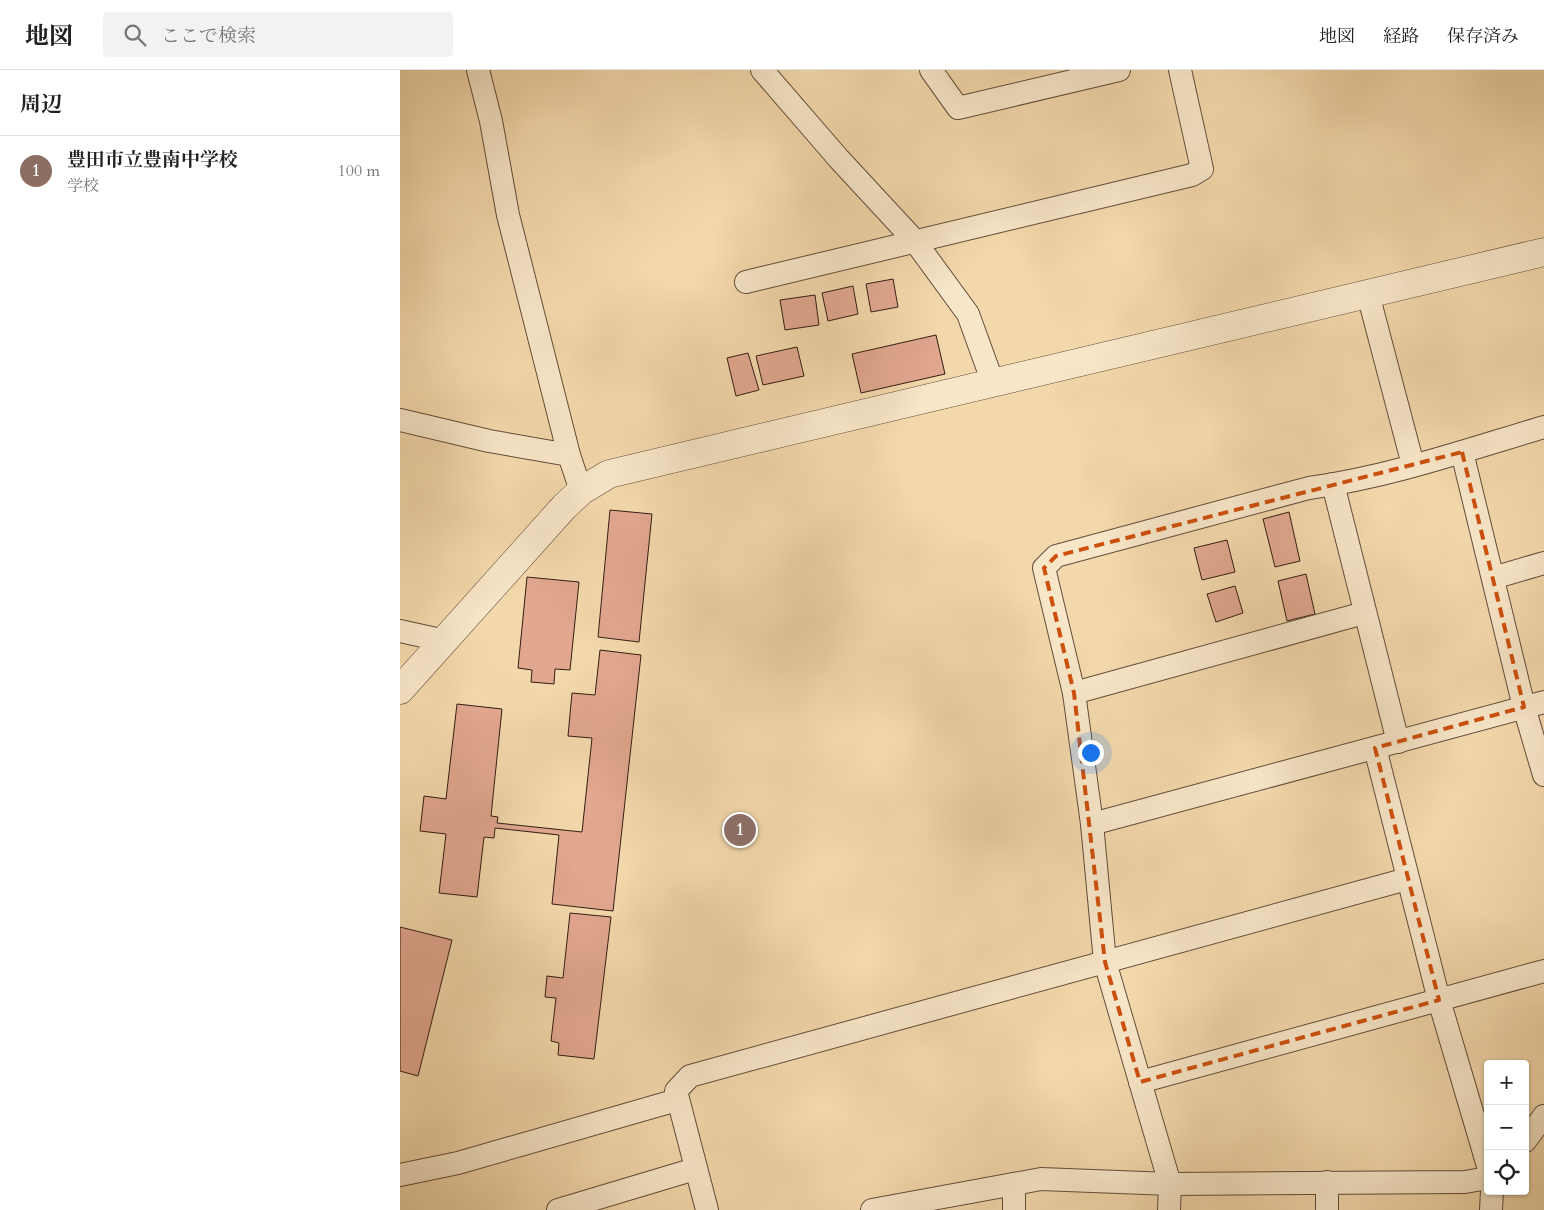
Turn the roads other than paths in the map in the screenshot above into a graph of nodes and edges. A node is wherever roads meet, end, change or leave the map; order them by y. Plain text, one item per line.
1 (478, 70) edge
2 (762, 70) edge
3 (931, 70) edge
4 (1119, 70) edge
5 (1180, 70) edge
6 (1058, 77) edge
7 (914, 240) junction
8 (1544, 252) edge
9 (746, 282) dead end
10 (1368, 294) junction
11 (992, 383) junction
12 (400, 420) edge
13 (1544, 427) edge
14 (1462, 452) junction
15 (569, 455) junction
16 (1413, 465) junction
17 (1333, 484) junction
18 (581, 491) junction
19 (1544, 563) edge
20 (1493, 578) junction
21 (1364, 614) junction
22 (400, 631) edge
23 (446, 641) junction
24 (400, 690) edge
25 (1074, 693) junction
26 (1534, 705) edge
27 (1398, 742) junction
28 (1375, 748) junction
29 (1544, 776) edge
30 (1092, 824) junction
31 (1407, 879) junction
32 (1105, 962) junction
33 (1544, 971) edge
34 (1439, 1000) junction
35 (1140, 1082) junction
36 (677, 1100) junction
37 (1544, 1116) edge
38 (1529, 1136) edge
39 (1484, 1152) edge
40 (695, 1169) junction
41 (400, 1176) edge
42 (1484, 1179) edge
43 (1327, 1182) junction
44 (1014, 1184) junction
45 (1170, 1184) junction
46 (1492, 1195) edge
47 (558, 1210) edge
48 (707, 1210) edge
49 (872, 1210) edge
50 (1014, 1210) edge
51 (1170, 1210) edge
52 (1327, 1210) edge
53 (1491, 1210) edge

1 - 15 street
2 - 7 street
3 - 6 street
4 - 6 street
5 - 7 street
7 - 9 street
7 - 11 street
8 - 10 street
10 - 11 street
10 - 16 street
11 - 18 street
12 - 15 street
13 - 14 street
14 - 16 street
14 - 20 street
15 - 18 street
16 - 17 street
17 - 21 street
17 - 25 street
18 - 23 street
19 - 20 street
20 - 26 street
21 - 25 street
21 - 27 street
22 - 23 street
23 - 24 street
25 - 30 street
26 - 27 street
26 - 29 street
27 - 28 street
28 - 30 street
28 - 31 street
30 - 32 street
31 - 32 street
31 - 34 street
32 - 35 street
32 - 36 street
33 - 34 street
34 - 35 street
34 - 39 street
35 - 45 street
36 - 40 street
36 - 41 street
37 - 38 street
40 - 47 street
40 - 48 street
42 - 43 street
43 - 45 street
43 - 52 street
44 - 45 street
44 - 49 street
44 - 50 street
45 - 51 street
46 - 53 street

